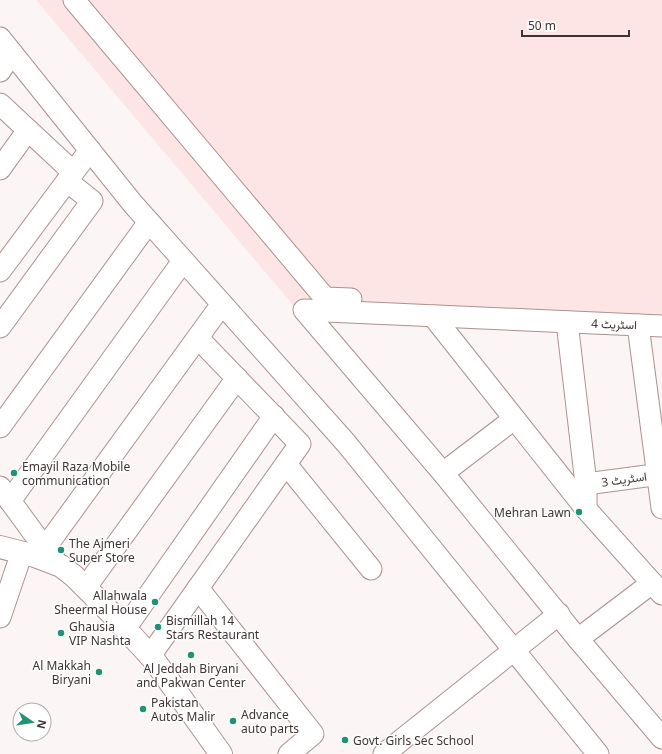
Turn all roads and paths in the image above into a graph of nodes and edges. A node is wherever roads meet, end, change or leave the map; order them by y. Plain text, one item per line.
1 (74, 0) edge
2 (6, 45) edge
3 (0, 70) edge
4 (0, 104) edge
5 (28, 130) junction
6 (90, 150) junction
7 (0, 169) edge
8 (70, 176) junction
9 (149, 222) junction
10 (183, 261) junction
11 (0, 271) edge
12 (222, 304) junction
13 (662, 312) edge
14 (433, 316) junction
15 (567, 322) junction
16 (638, 325) junction
17 (662, 326) edge
18 (0, 327) edge
19 (198, 338) junction
20 (237, 378) junction
21 (274, 416) junction
22 (514, 419) junction
23 (0, 427) edge
24 (286, 464) junction
25 (443, 473) junction
26 (660, 474) edge
27 (586, 484) junction
28 (5, 494) edge
29 (662, 508) edge
30 (586, 509) junction
31 (0, 548) edge
32 (45, 548) junction
33 (9, 562) edge
34 (61, 566) junction
35 (371, 568) dead end
36 (86, 587) junction
37 (198, 588) junction
38 (657, 588) edge
39 (559, 614) junction
40 (0, 617) edge
41 (578, 639) junction
42 (135, 644) junction
43 (512, 650) junction
44 (662, 738) edge
45 (207, 754) edge
46 (221, 754) edge
47 (290, 754) edge
48 (384, 754) edge
49 (598, 754) edge

1 - 13 street
2 - 3 street
2 - 6 street
4 - 5 street
5 - 7 street
5 - 8 street
6 - 8 street
6 - 9 street
8 - 11 street
8 - 18 street
9 - 10 street
9 - 23 street
10 - 12 street
10 - 28 street
12 - 19 street
12 - 43 street
14 - 15 street, اسٹریٹ 4
14 - 22 street
14 - 25 street, اسٹریٹ 4
15 - 16 street, اسٹریٹ 4
15 - 27 street
16 - 17 street, اسٹریٹ 4
16 - 26 street
19 - 20 street
19 - 32 street
20 - 21 street
20 - 36 street
21 - 24 street
21 - 42 street
22 - 25 street
22 - 30 street
24 - 35 street
24 - 37 street
25 - 39 street
26 - 27 street, اسٹریٹ 3
26 - 29 street
27 - 30 street
28 - 32 street
30 - 38 street
31 - 34 main road
32 - 34 street
33 - 40 street
33 - 42 main road
34 - 36 main road
36 - 42 main road
37 - 42 street
37 - 47 street
38 - 41 street
39 - 41 street
39 - 43 street
41 - 44 street
42 - 45 main road
42 - 46 main road
43 - 48 street
43 - 49 street

